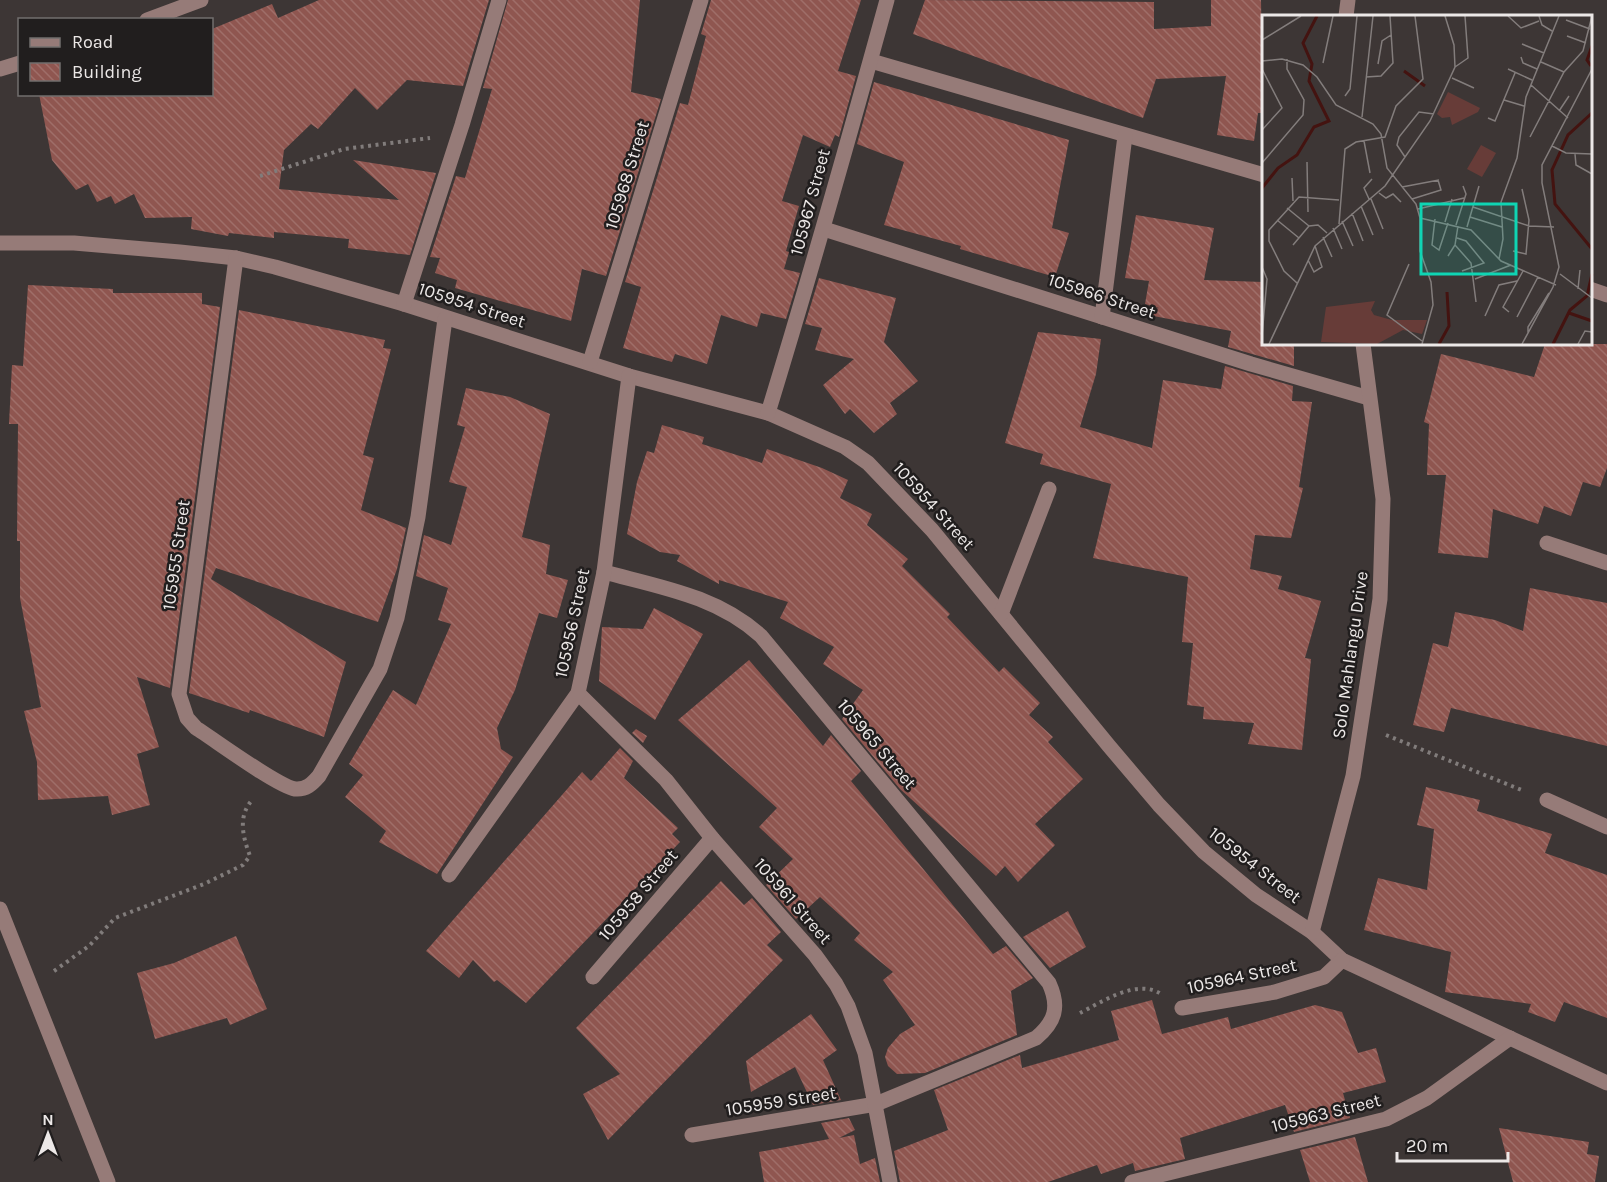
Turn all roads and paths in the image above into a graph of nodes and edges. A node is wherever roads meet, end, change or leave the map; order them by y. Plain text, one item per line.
1 (201, 0) edge
2 (499, 0) edge
3 (701, 0) edge
4 (887, 0) edge
5 (1348, 0) edge
6 (1346, 15) edge
7 (152, 18) edge
8 (871, 61) junction
9 (18, 64) edge
10 (0, 69) edge
11 (1125, 136) junction
12 (458, 137) junction
13 (1262, 175) edge
14 (260, 176) dead end
15 (824, 229) junction
16 (0, 243) edge
17 (236, 258) junction
18 (1592, 290) edge
19 (1607, 295) edge
20 (404, 304) junction
21 (1102, 317) junction
22 (445, 318) junction
23 (1363, 345) edge
24 (591, 362) junction
25 (629, 376) junction
26 (1369, 398) junction
27 (768, 413) junction
28 (1049, 489) dead end
29 (1546, 543) dead end
30 (1607, 563) edge
31 (604, 572) junction
32 (1001, 614) junction
33 (578, 693) junction
34 (1361, 724) junction
35 (273, 778) junction
36 (1546, 800) joint
37 (1607, 827) edge
38 (712, 838) junction
39 (449, 875) dead end
40 (0, 909) edge
41 (1312, 932) junction
42 (1342, 960) junction
43 (593, 977) dead end
44 (29, 985) junction
45 (1182, 1008) joint
46 (1051, 1023) junction
47 (1510, 1038) junction
48 (1607, 1083) edge
49 (876, 1104) junction
50 (692, 1135) dead end
51 (108, 1182) edge
52 (890, 1182) edge
53 (1132, 1182) edge

1 - 7 street
2 - 12 street
3 - 24 street, 105968 Street
4 - 8 street, 105967 Street
5 - 6 street
8 - 11 street
8 - 15 street, 105967 Street
9 - 10 street
11 - 13 street
11 - 21 street
12 - 14 path
12 - 20 street
15 - 21 street, 105966 Street
15 - 27 street, 105967 Street
16 - 17 street, 105954 Street
17 - 20 street, 105954 Street
17 - 35 street, 105955 Street
18 - 19 street
20 - 22 street, 105954 Street
21 - 26 street, 105966 Street
22 - 24 street, 105954 Street
22 - 35 street, 105955 Street
23 - 26 street, Solo Mahlangu Drive
24 - 25 street, 105954 Street
25 - 27 street, 105954 Street
25 - 31 street, 105956 Street
26 - 34 street, Solo Mahlangu Drive
27 - 32 street, 105954 Street
28 - 32 street
29 - 30 street
31 - 33 street, 105956 Street
31 - 46 street, 105965 Street
32 - 41 street, 105954 Street
33 - 38 street, 105961 Street
33 - 39 street, 105956 Street
34 - 36 path
34 - 41 street, Solo Mahlangu Drive
35 - 44 path
36 - 37 street
38 - 43 street, 105958 Street
38 - 49 street, 105961 Street
40 - 44 street
41 - 42 street, 105954 Street
42 - 45 street, 105964 Street
42 - 47 street, 105954 Street
44 - 51 street
45 - 46 path, 105964 Street
46 - 49 street
47 - 48 street, 105954 Street
47 - 53 street, 105963 Street
49 - 50 street, 105959 Street
49 - 52 street, 105961 Street

